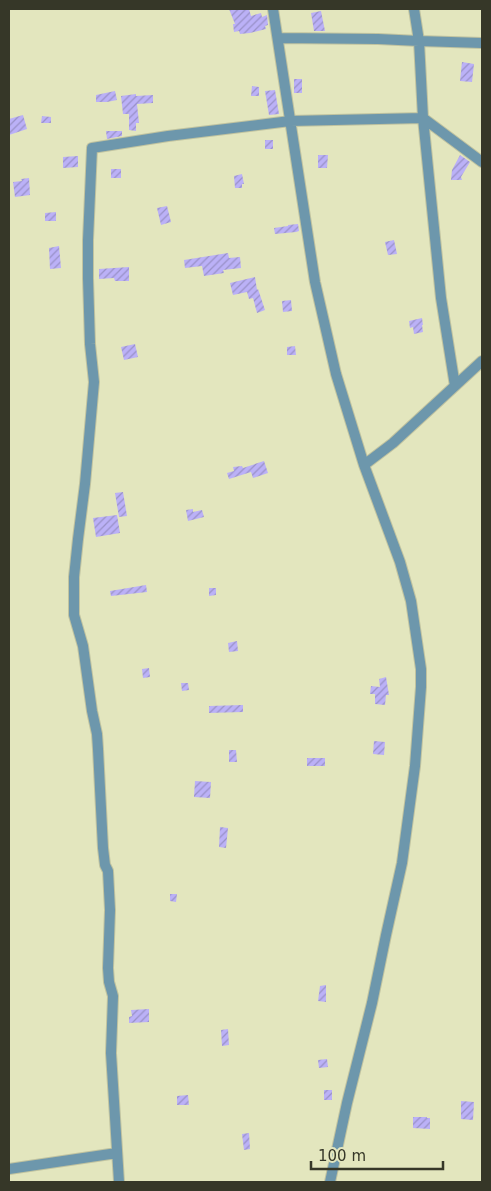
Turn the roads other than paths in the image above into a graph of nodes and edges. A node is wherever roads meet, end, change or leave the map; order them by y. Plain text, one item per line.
1 (273, 9) edge
2 (414, 9) edge
3 (278, 38) junction
4 (419, 41) junction
5 (482, 43) edge
6 (423, 118) junction
7 (290, 122) junction
8 (482, 162) edge
9 (482, 361) edge
10 (455, 386) junction
11 (364, 465) junction
12 (117, 1154) junction
13 (9, 1169) edge
14 (119, 1182) edge
15 (330, 1182) edge

1 - 3 street
2 - 4 street
3 - 4 street
3 - 7 street
4 - 5 street
4 - 6 street
6 - 7 street
6 - 8 street
6 - 10 street
7 - 11 street
7 - 12 street
9 - 10 street
10 - 11 street
11 - 15 street
12 - 13 street
12 - 14 street

